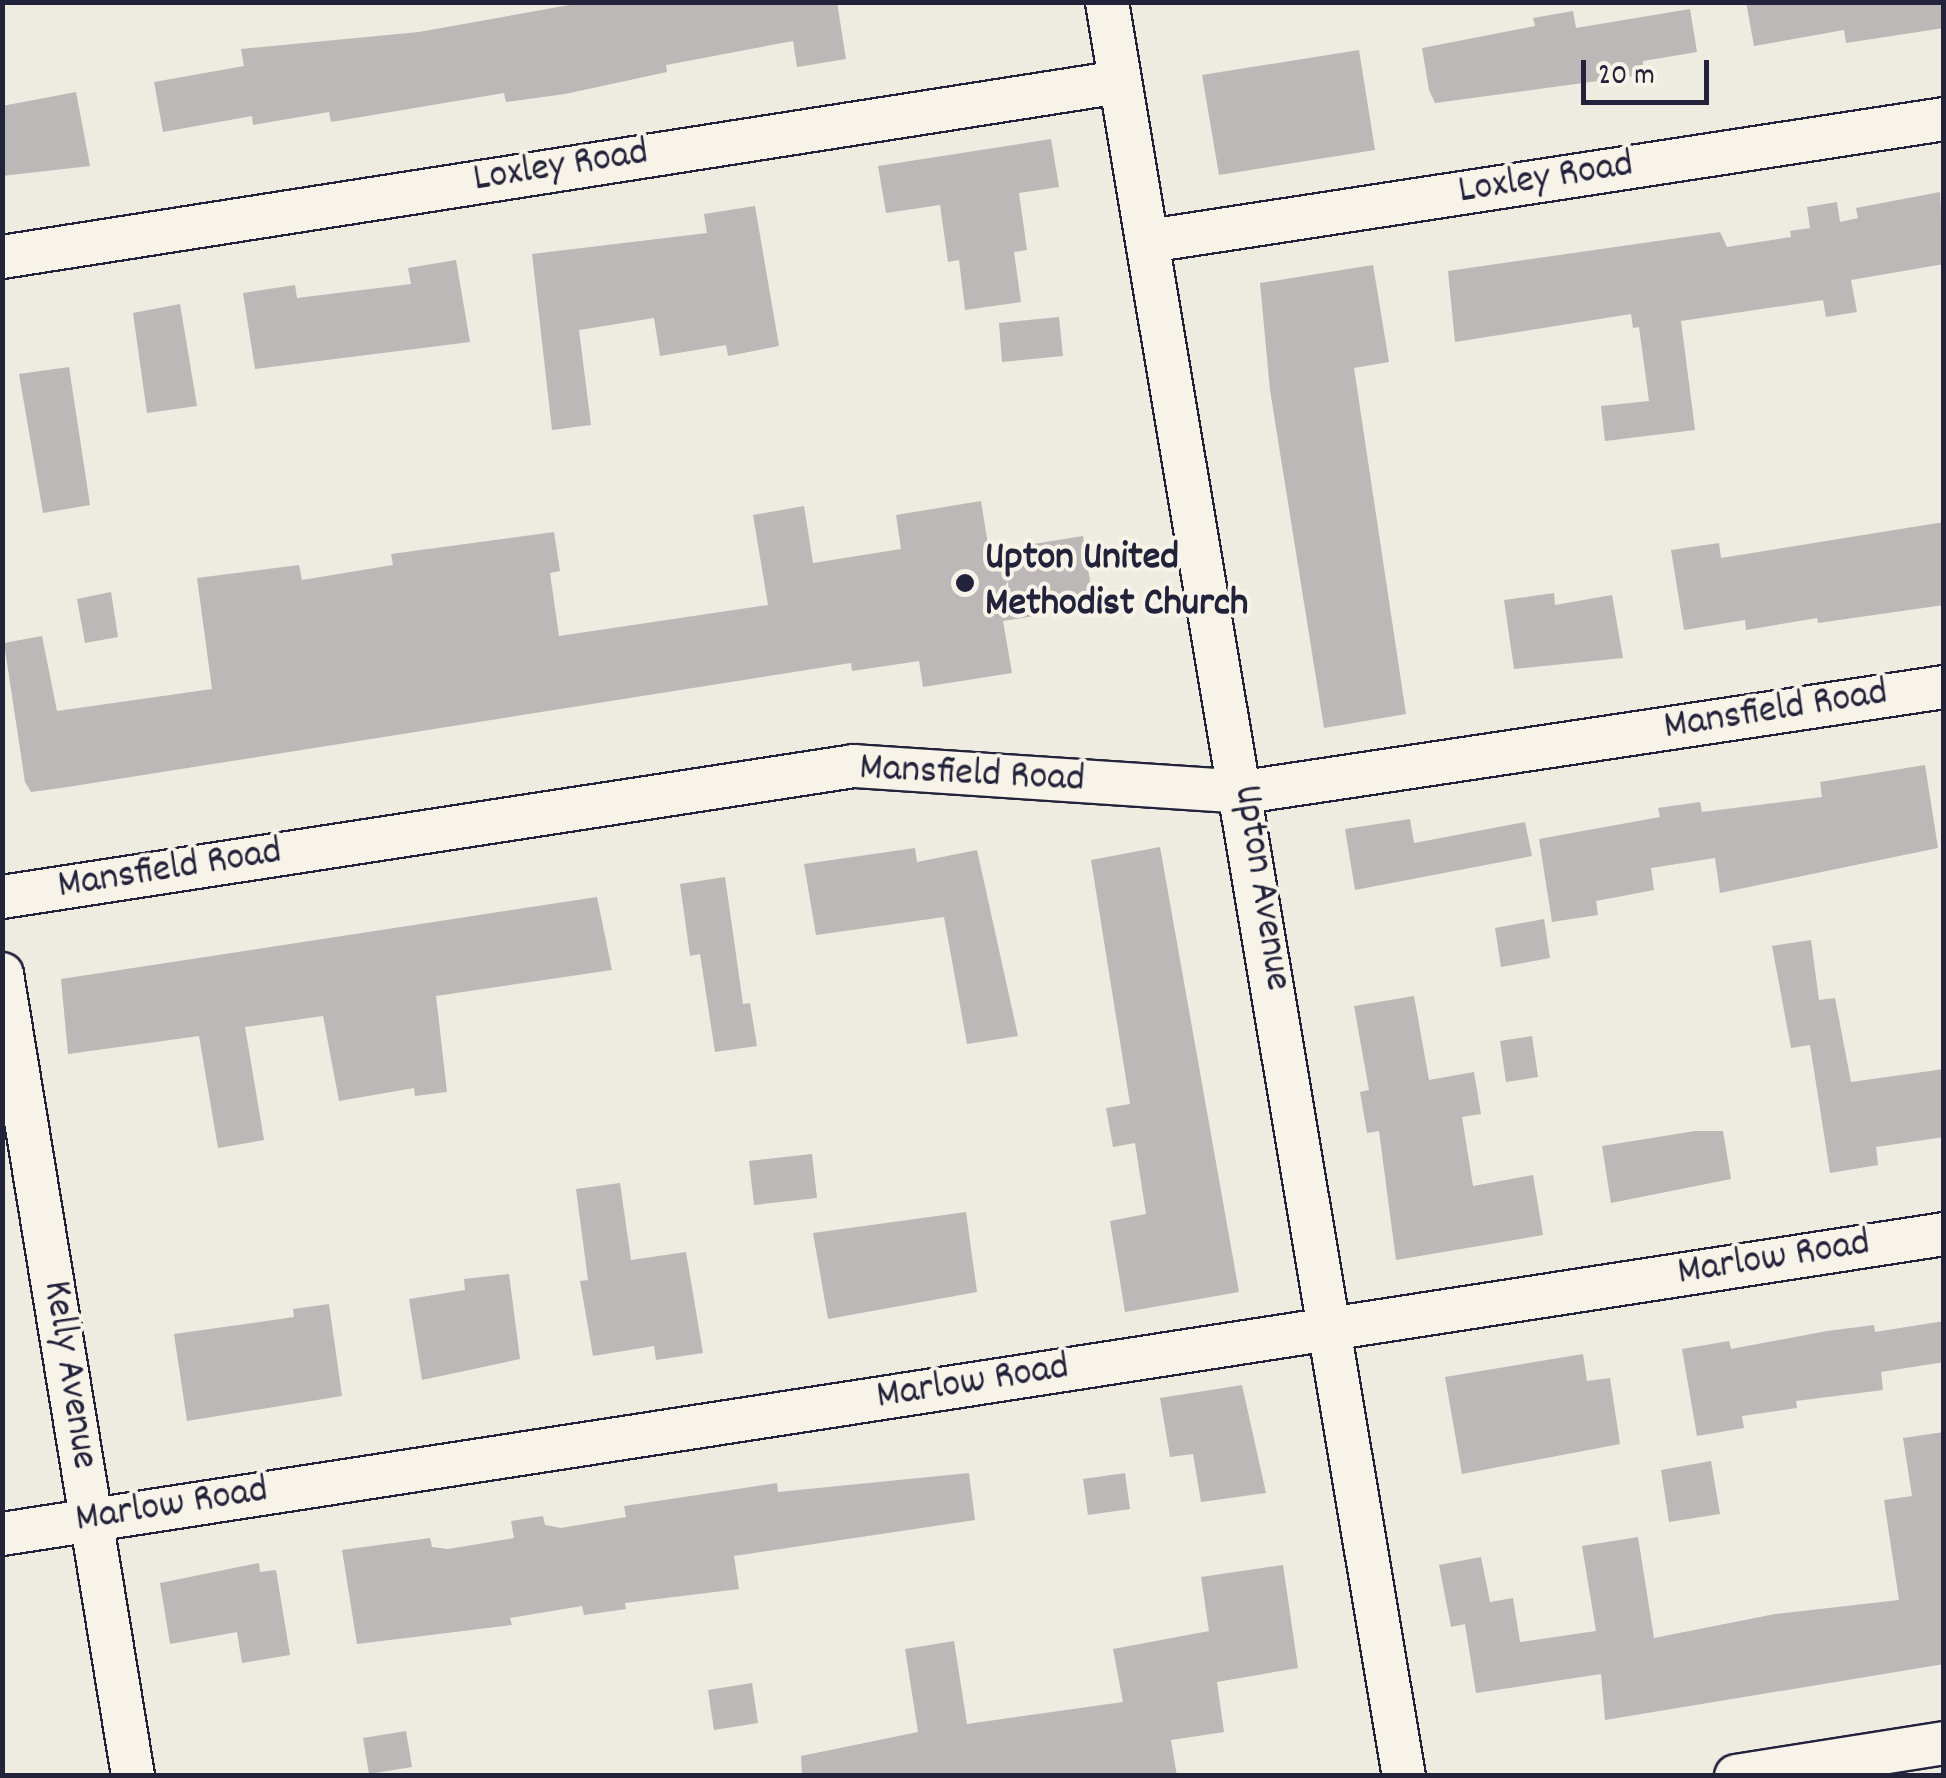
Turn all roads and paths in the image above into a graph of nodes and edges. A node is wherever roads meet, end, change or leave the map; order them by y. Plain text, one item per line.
1 (1107, 2) edge
2 (1120, 82) junction
3 (1944, 118) edge
4 (1149, 241) junction
5 (2, 256) edge
6 (1944, 687) edge
7 (1244, 792) junction
8 (2, 896) edge
9 (2, 974) edge
10 (1944, 1234) edge
11 (1332, 1329) junction
12 (92, 1520) junction
13 (2, 1534) edge
14 (1944, 1744) edge
15 (133, 1776) edge
16 (1404, 1776) edge
17 (1736, 1776) edge

1 - 2 street, Upton Avenue
2 - 4 street, Upton Avenue
2 - 5 street, Loxley Road
3 - 4 street, Loxley Road
4 - 7 street, Upton Avenue
6 - 7 street, Mansfield Road
7 - 8 street, Mansfield Road
7 - 11 street, Upton Avenue
9 - 12 street, Kelly Avenue
10 - 11 street, Marlow Road
11 - 12 street, Marlow Road
11 - 16 street, Upton Avenue
12 - 13 street, Marlow Road
12 - 15 street, Kelly Avenue
14 - 17 street

